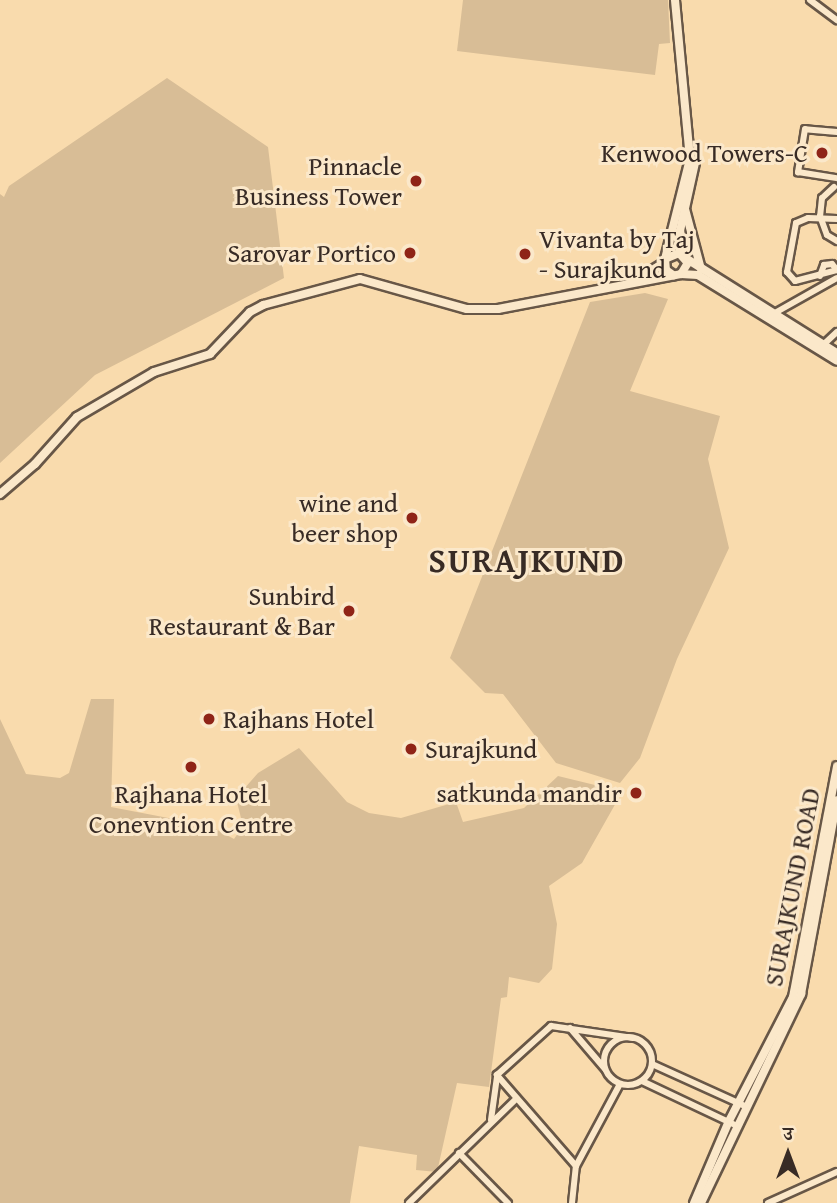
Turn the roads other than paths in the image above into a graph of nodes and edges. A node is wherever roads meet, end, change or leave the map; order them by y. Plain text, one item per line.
1 (677, 0) edge
2 (810, 0) edge
3 (837, 20) edge
4 (837, 132) edge
5 (837, 178) edge
6 (834, 187) dead end
7 (685, 209) junction
8 (821, 218) junction
9 (837, 219) edge
10 (837, 241) edge
11 (686, 258) junction
12 (665, 261) junction
13 (701, 269) junction
14 (677, 275) junction
15 (820, 276) dead end
16 (834, 280) edge
17 (630, 284) junction
18 (837, 288) edge
19 (772, 315) junction
20 (837, 332) edge
21 (823, 345) junction
22 (837, 353) edge
23 (837, 361) edge
24 (0, 494) edge
25 (837, 766) edge
26 (837, 800) edge
27 (831, 835) edge
28 (570, 1028) junction
29 (632, 1038) junction
30 (652, 1064) junction
31 (605, 1069) junction
32 (497, 1075) junction
33 (642, 1081) junction
34 (620, 1084) junction
35 (515, 1100) junction
36 (743, 1105) junction
37 (491, 1120) junction
38 (733, 1123) junction
39 (459, 1153) junction
40 (576, 1166) junction
41 (837, 1172) edge
42 (412, 1202) edge
43 (508, 1203) edge
44 (572, 1203) edge
45 (694, 1203) edge
46 (701, 1203) edge
47 (768, 1203) edge

1 - 7 main road
1 - 12 main road
2 - 3 street
4 - 5 street
6 - 8 street
7 - 11 main road
7 - 13 main road
8 - 9 street
8 - 10 street
8 - 15 street
11 - 12 main road
11 - 13 main road
11 - 14 main road
12 - 14 main road
12 - 17 main road
13 - 19 main road
14 - 17 main road
14 - 19 main road
16 - 18 street
16 - 19 street
17 - 24 main road
19 - 21 main road
19 - 23 main road
20 - 21 street
21 - 22 main road
25 - 27 main road, SURAJKUND ROAD
26 - 27 main road, SURAJKUND ROAD
27 - 36 main road, SURAJKUND ROAD
28 - 29 street
28 - 31 street
28 - 32 street
29 - 30 street
29 - 31 street
30 - 33 street
30 - 36 street
31 - 34 street
32 - 35 street
32 - 37 street
33 - 34 street
33 - 38 street
34 - 40 street
35 - 37 street
35 - 40 street
36 - 38 main road, SURAJKUND ROAD
37 - 39 street
38 - 45 main road, SURAJKUND ROAD
38 - 46 main road, SURAJKUND ROAD
39 - 42 street
39 - 43 street
40 - 44 street
41 - 47 street

